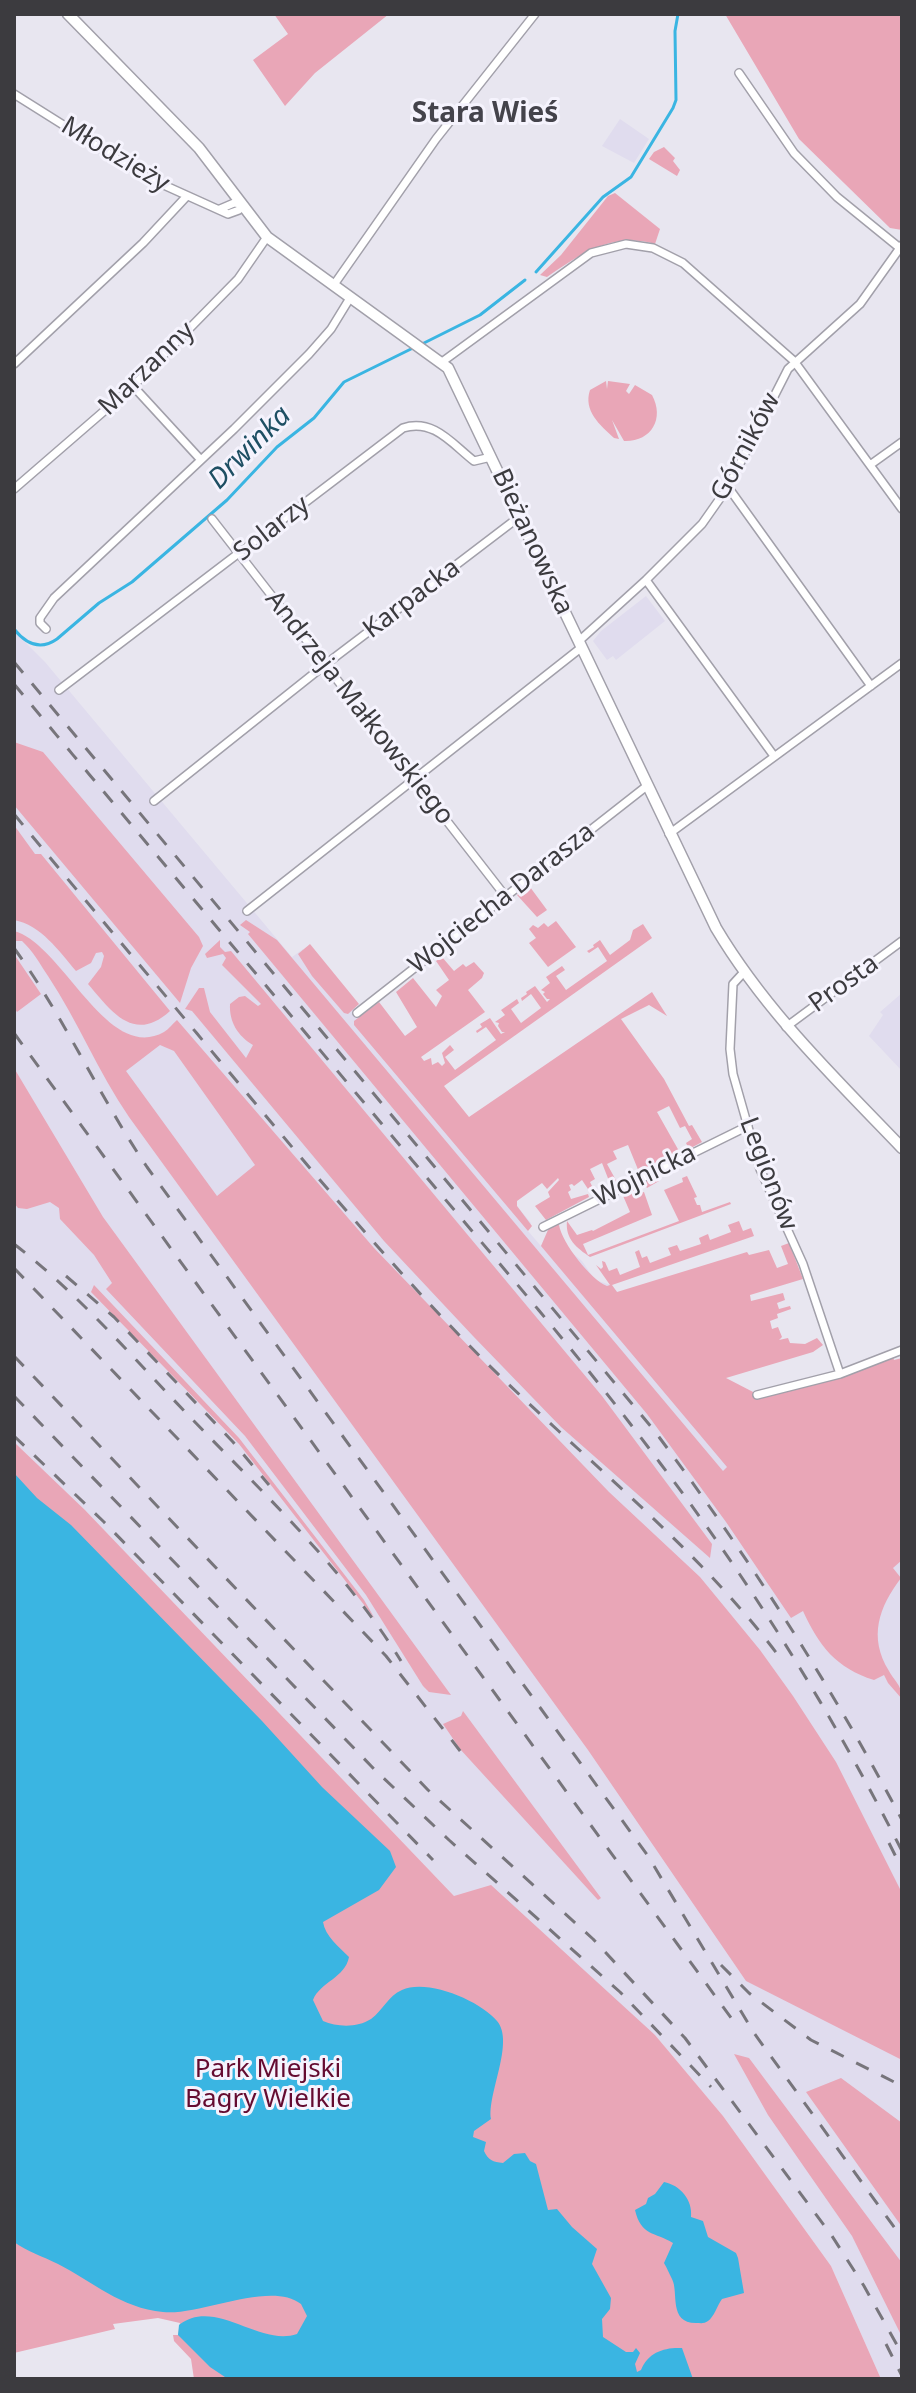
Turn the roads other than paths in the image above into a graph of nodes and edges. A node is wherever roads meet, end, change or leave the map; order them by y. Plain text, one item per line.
1 (68, 14) edge
2 (535, 14) edge
3 (739, 73) dead end
4 (14, 94) edge
5 (186, 197) junction
6 (241, 204) junction
7 (267, 237) junction
8 (901, 248) edge
9 (333, 286) junction
10 (350, 298) junction
11 (794, 361) junction
12 (442, 362) junction
13 (14, 364) edge
14 (133, 386) junction
15 (902, 442) edge
16 (491, 457) junction
17 (201, 460) junction
18 (870, 465) junction
19 (728, 487) junction
20 (14, 489) edge
21 (902, 509) edge
22 (519, 517) junction
23 (212, 519) dead end
24 (240, 554) junction
25 (646, 580) junction
26 (46, 629) dead end
27 (580, 644) junction
28 (902, 663) edge
29 (326, 664) junction
30 (871, 686) junction
31 (59, 690) dead end
32 (774, 756) junction
33 (415, 780) junction
34 (648, 785) junction
35 (154, 801) dead end
36 (669, 834) junction
37 (506, 897) junction
38 (247, 911) dead end
39 (902, 941) edge
40 (744, 972) junction
41 (357, 1013) dead end
42 (786, 1027) junction
43 (748, 1126) junction
44 (902, 1148) edge
45 (543, 1227) dead end
46 (902, 1350) edge
47 (840, 1374) junction
48 (757, 1395) dead end

1 - 6 street, Bieżanowska
2 - 9 street
3 - 8 street
4 - 5 street, Młodzieży
5 - 6 street, Młodzieży
5 - 13 street
6 - 7 street, Bieżanowska
7 - 9 street, Bieżanowska
7 - 14 street, Marzanny
8 - 11 street, Górników
9 - 10 street, Bieżanowska
10 - 12 street, Bieżanowska
10 - 17 street
11 - 12 street
11 - 18 street
11 - 19 street, Górników
12 - 16 street, Bieżanowska
14 - 17 street
14 - 20 street, Marzanny
15 - 18 street
16 - 22 street, Bieżanowska
16 - 24 street, Solarzy
17 - 26 street
18 - 21 street
19 - 25 street, Górników
19 - 30 street
22 - 27 street, Bieżanowska
22 - 29 street, Karpacka
23 - 24 street, Andrzeja Małkowskiego
24 - 29 street, Andrzeja Małkowskiego
24 - 31 street, Solarzy
25 - 27 street, Górników
25 - 32 street
27 - 33 street, Górników
27 - 34 street, Bieżanowska
28 - 30 street
29 - 33 street, Andrzeja Małkowskiego
29 - 35 street, Karpacka
30 - 32 street
32 - 36 street
33 - 37 street, Andrzeja Małkowskiego
33 - 38 street, Górników
34 - 36 street, Bieżanowska
34 - 37 street, Wojciecha Darasza
36 - 40 street, Bieżanowska
37 - 41 street, Wojciecha Darasza
39 - 42 street, Prosta
40 - 42 street, Bieżanowska
40 - 43 street, Legionów
42 - 44 street, Bieżanowska
43 - 45 street, Wojnicka
43 - 47 street, Legionów
46 - 47 street
47 - 48 street

